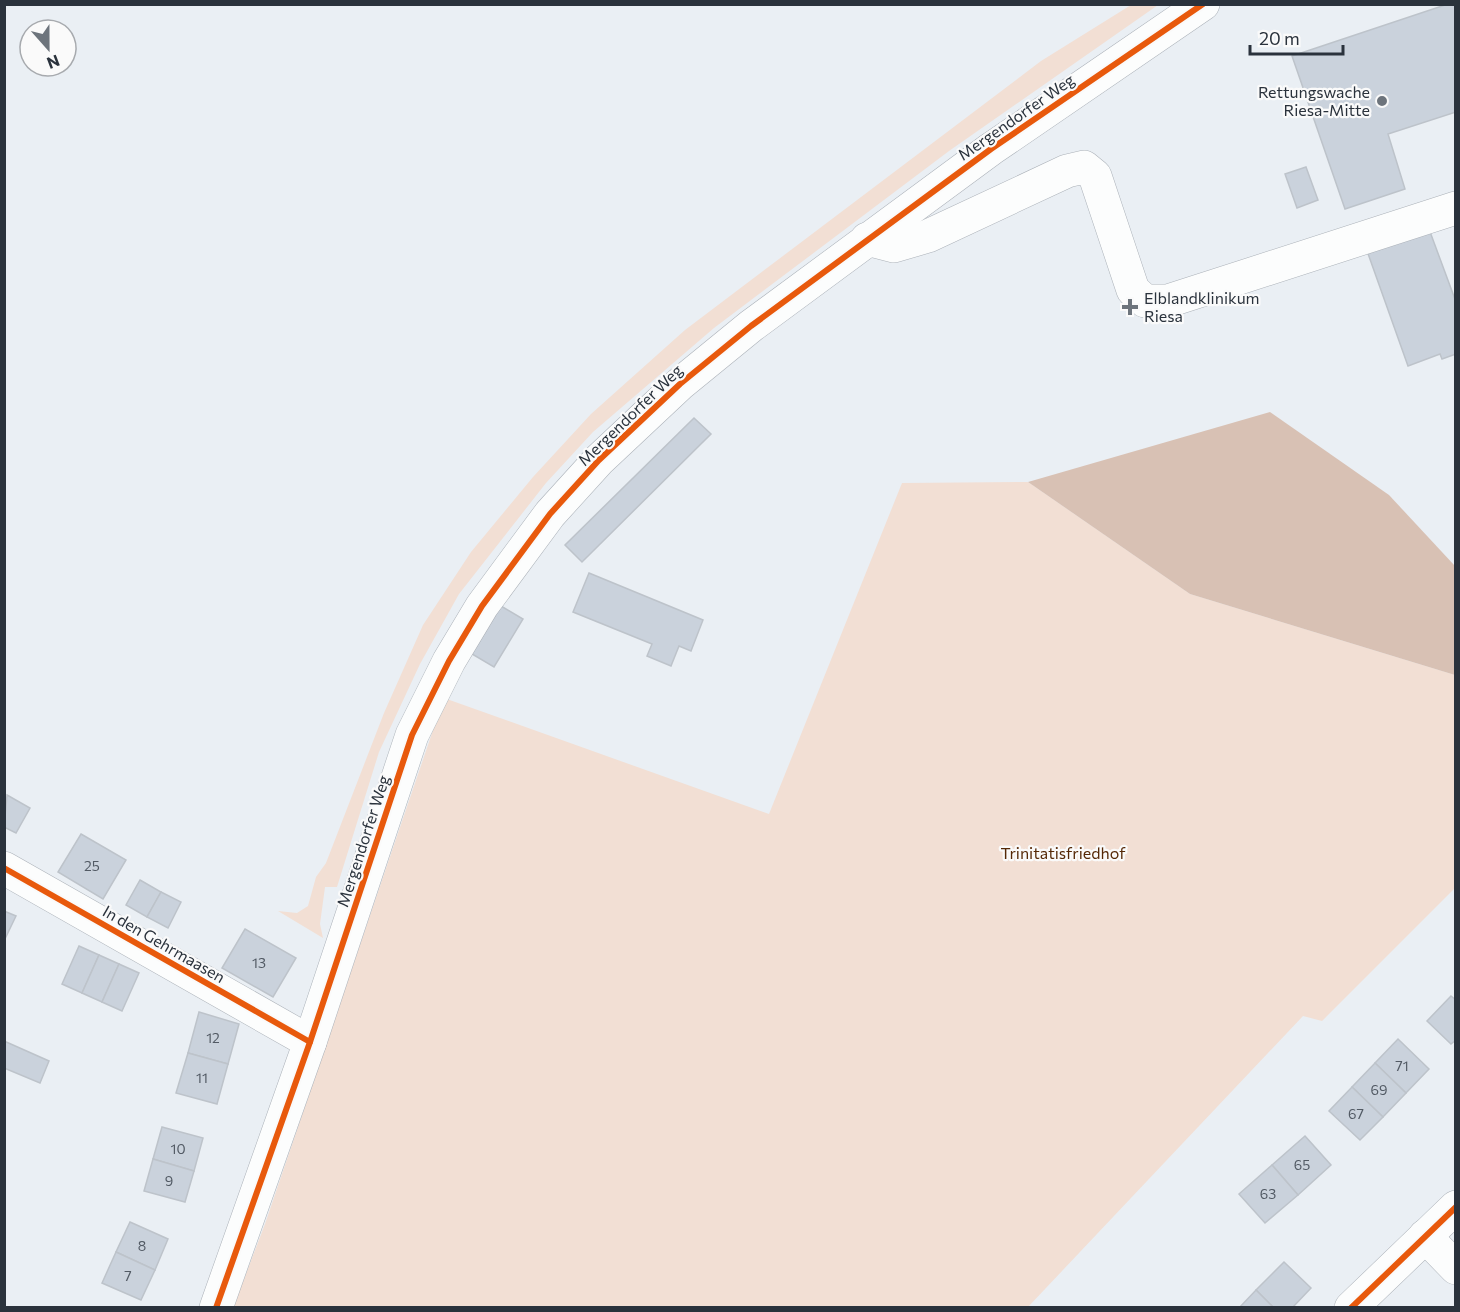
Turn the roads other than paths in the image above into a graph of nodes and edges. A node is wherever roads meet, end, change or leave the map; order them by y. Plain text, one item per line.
1 (1203, 4) edge
2 (1455, 208) edge
3 (867, 239) junction
4 (4, 868) edge
5 (310, 1042) junction
6 (1455, 1207) edge
7 (1425, 1236) junction
8 (1455, 1268) edge
9 (216, 1308) edge
10 (1351, 1308) edge

1 - 3 street, Mergendorfer Weg
2 - 3 street
3 - 5 street, Mergendorfer Weg
4 - 5 street, In den Gehrmaasen
5 - 9 street, Mergendorfer Weg
6 - 7 street
7 - 8 street
7 - 10 street

